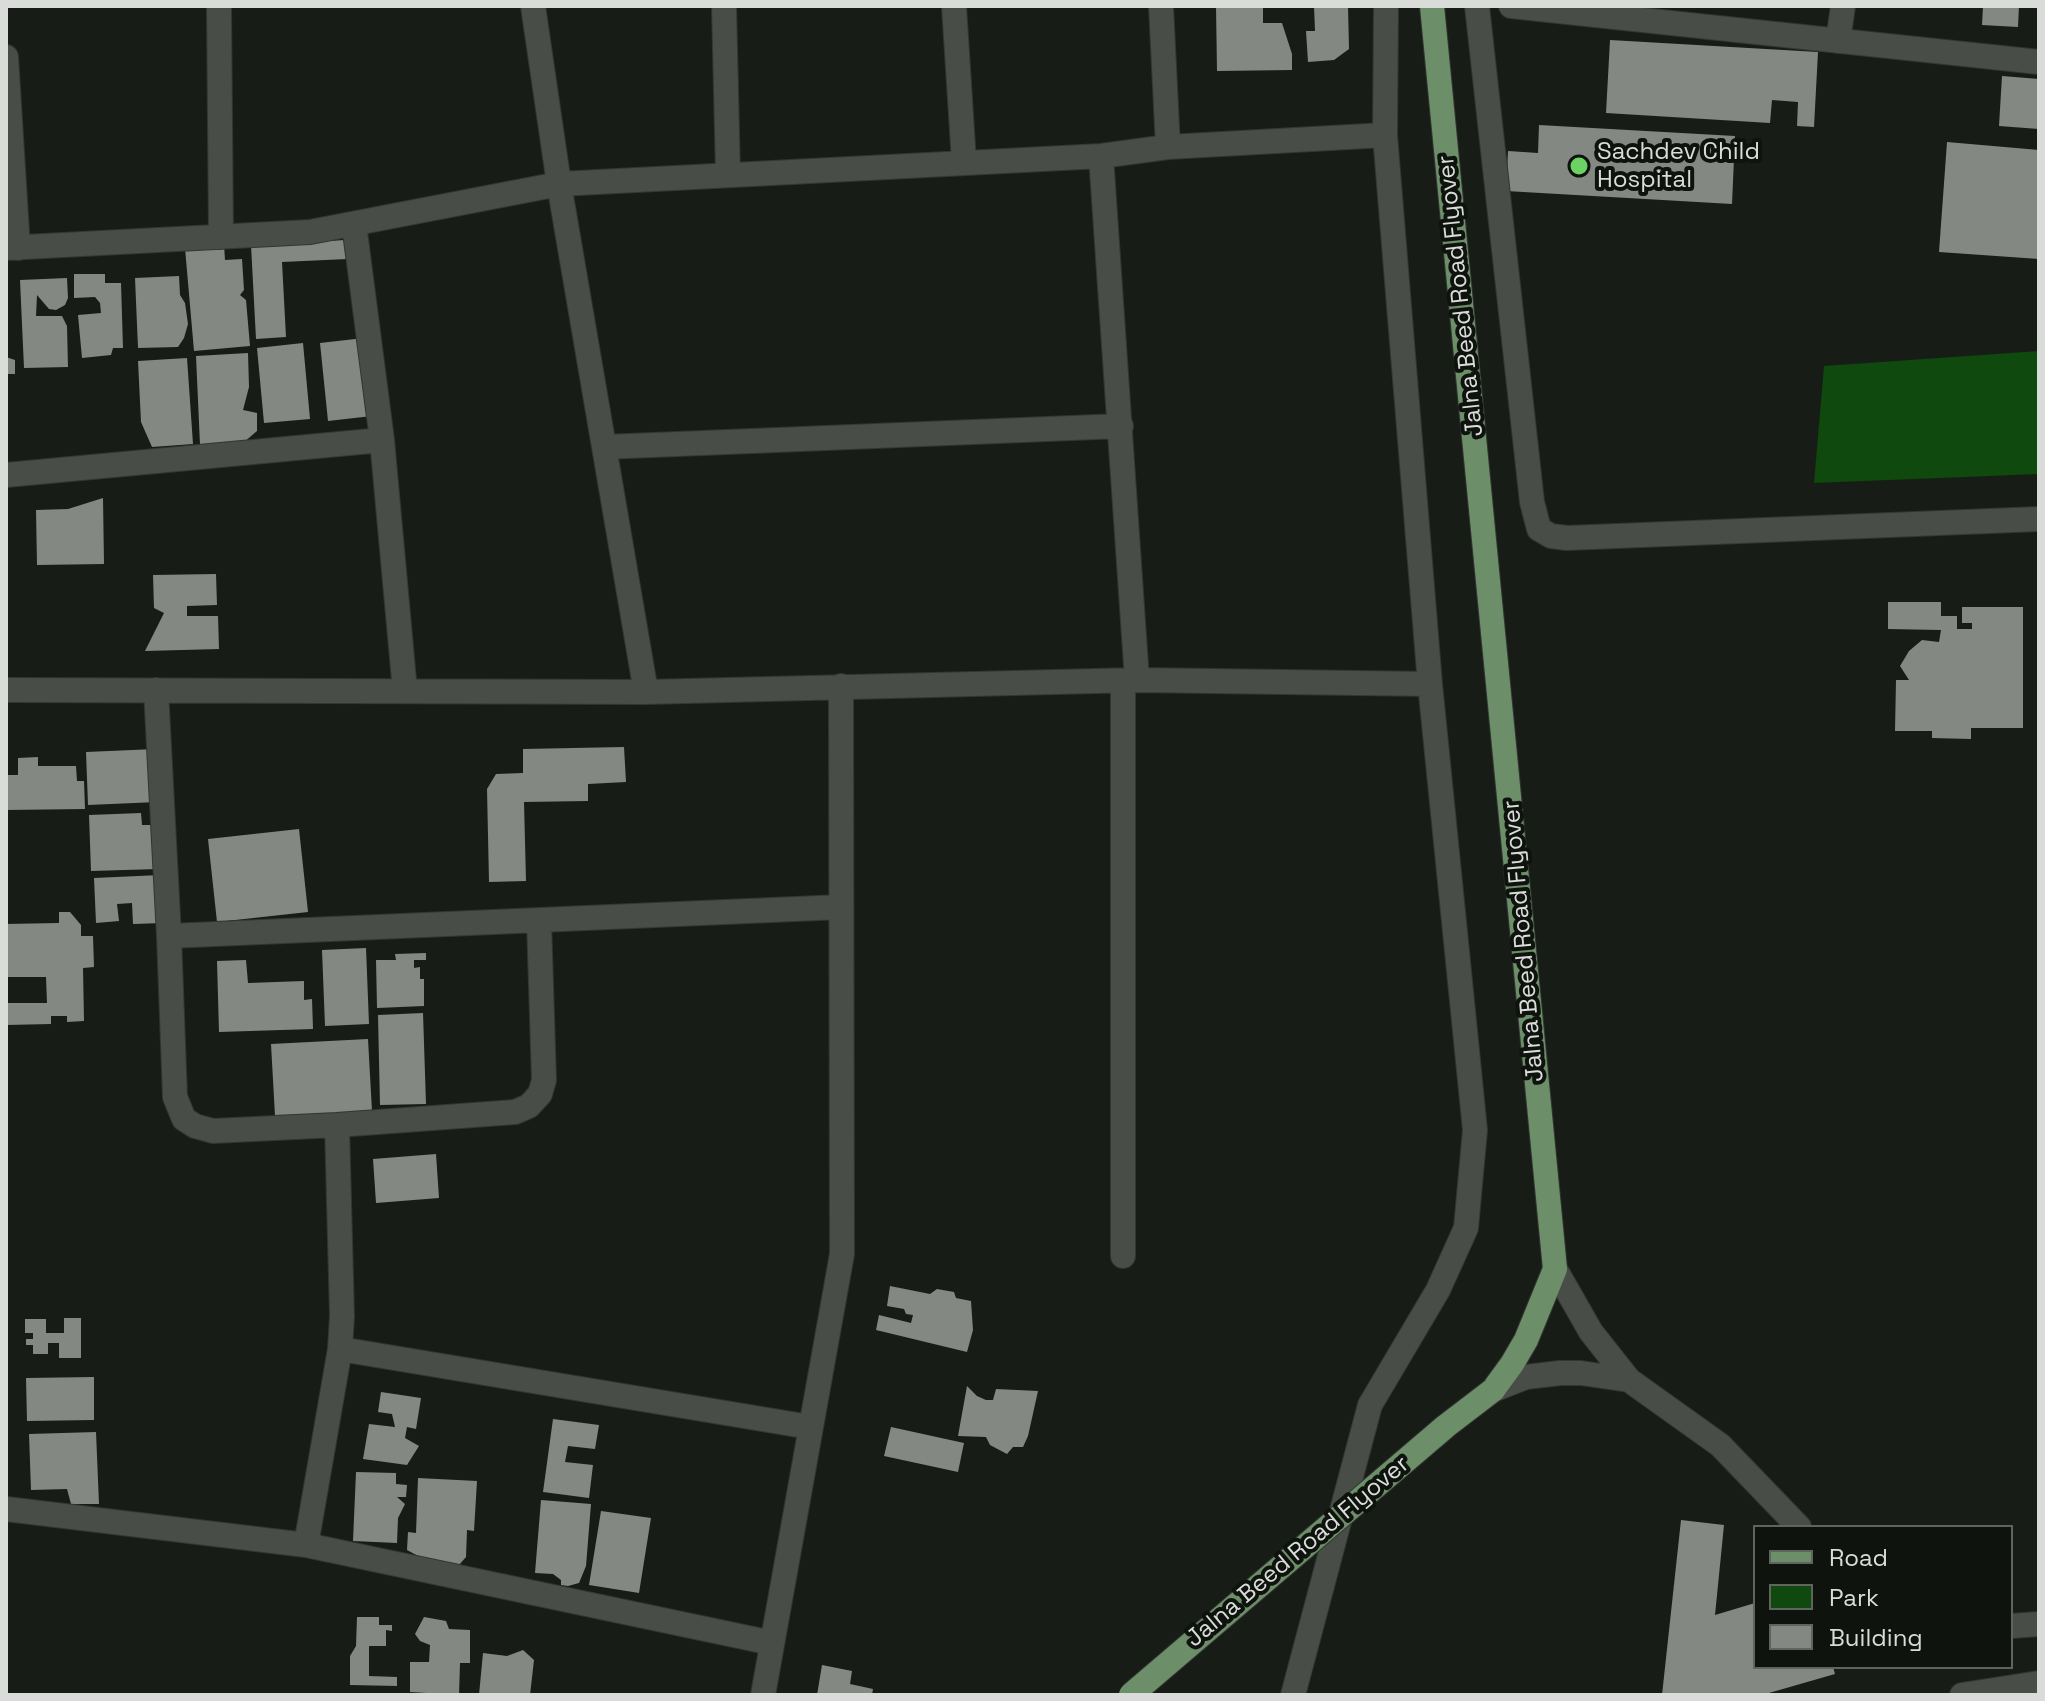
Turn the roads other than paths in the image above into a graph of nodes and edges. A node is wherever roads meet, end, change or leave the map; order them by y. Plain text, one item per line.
1 (219, 6) edge
2 (533, 6) edge
3 (724, 6) edge
4 (954, 6) edge
5 (1161, 6) edge
6 (1386, 6) edge
7 (1432, 6) edge
8 (1477, 6) edge
9 (1511, 6) edge
10 (1843, 6) edge
11 (1838, 41) junction
12 (6, 57) edge
13 (2039, 62) edge
14 (1385, 135) junction
15 (1168, 147) junction
16 (1101, 156) junction
17 (964, 162) junction
18 (728, 175) junction
19 (559, 184) junction
20 (354, 224) junction
21 (221, 237) junction
22 (12, 248) edge
23 (1121, 426) junction
24 (382, 440) junction
25 (604, 447) junction
26 (6, 475) edge
27 (2039, 519) edge
28 (1130, 680) junction
29 (1430, 684) junction
30 (841, 686) junction
31 (6, 690) edge
32 (156, 690) junction
33 (405, 691) junction
34 (646, 692) junction
35 (841, 907) junction
36 (539, 921) junction
37 (169, 936) junction
38 (337, 1125) junction
39 (1123, 1256) dead end
40 (1555, 1269) junction
41 (340, 1349) junction
42 (1629, 1380) junction
43 (1493, 1390) junction
44 (810, 1427) junction
45 (6, 1509) edge
46 (1797, 1525) edge
47 (306, 1545) junction
48 (2039, 1624) edge
49 (2013, 1626) edge
50 (772, 1643) junction
51 (2039, 1683) edge
52 (763, 1695) edge
53 (1131, 1695) edge
54 (1293, 1695) edge
55 (1962, 1695) edge

1 - 21 street
2 - 19 street
3 - 18 street
4 - 17 street
5 - 15 street
6 - 14 street
7 - 40 main road, Jalna Beed Road Flyover
8 - 27 street
9 - 11 street
10 - 11 street
11 - 13 street
12 - 22 street
14 - 15 street
14 - 29 street
15 - 16 street
16 - 17 street
16 - 23 street
17 - 18 street
18 - 19 street
19 - 20 street
19 - 25 street
20 - 21 street
20 - 24 street
21 - 22 street
23 - 25 street
23 - 28 street
24 - 26 street
24 - 33 street
25 - 34 street
28 - 29 street
28 - 30 street
28 - 39 street
29 - 54 street
30 - 34 street
30 - 35 street
31 - 32 street
32 - 33 street
32 - 37 street
33 - 34 street
35 - 36 street
35 - 44 street
36 - 37 street
36 - 38 street
37 - 38 street
38 - 41 street
40 - 42 street
40 - 43 main road, Jalna Beed Road Flyover
41 - 44 street
41 - 47 street
42 - 43 street
42 - 46 street
43 - 53 main road, Jalna Beed Road Flyover, bridge
44 - 50 street
45 - 47 street
47 - 50 street
48 - 49 street
50 - 52 street
51 - 55 street

